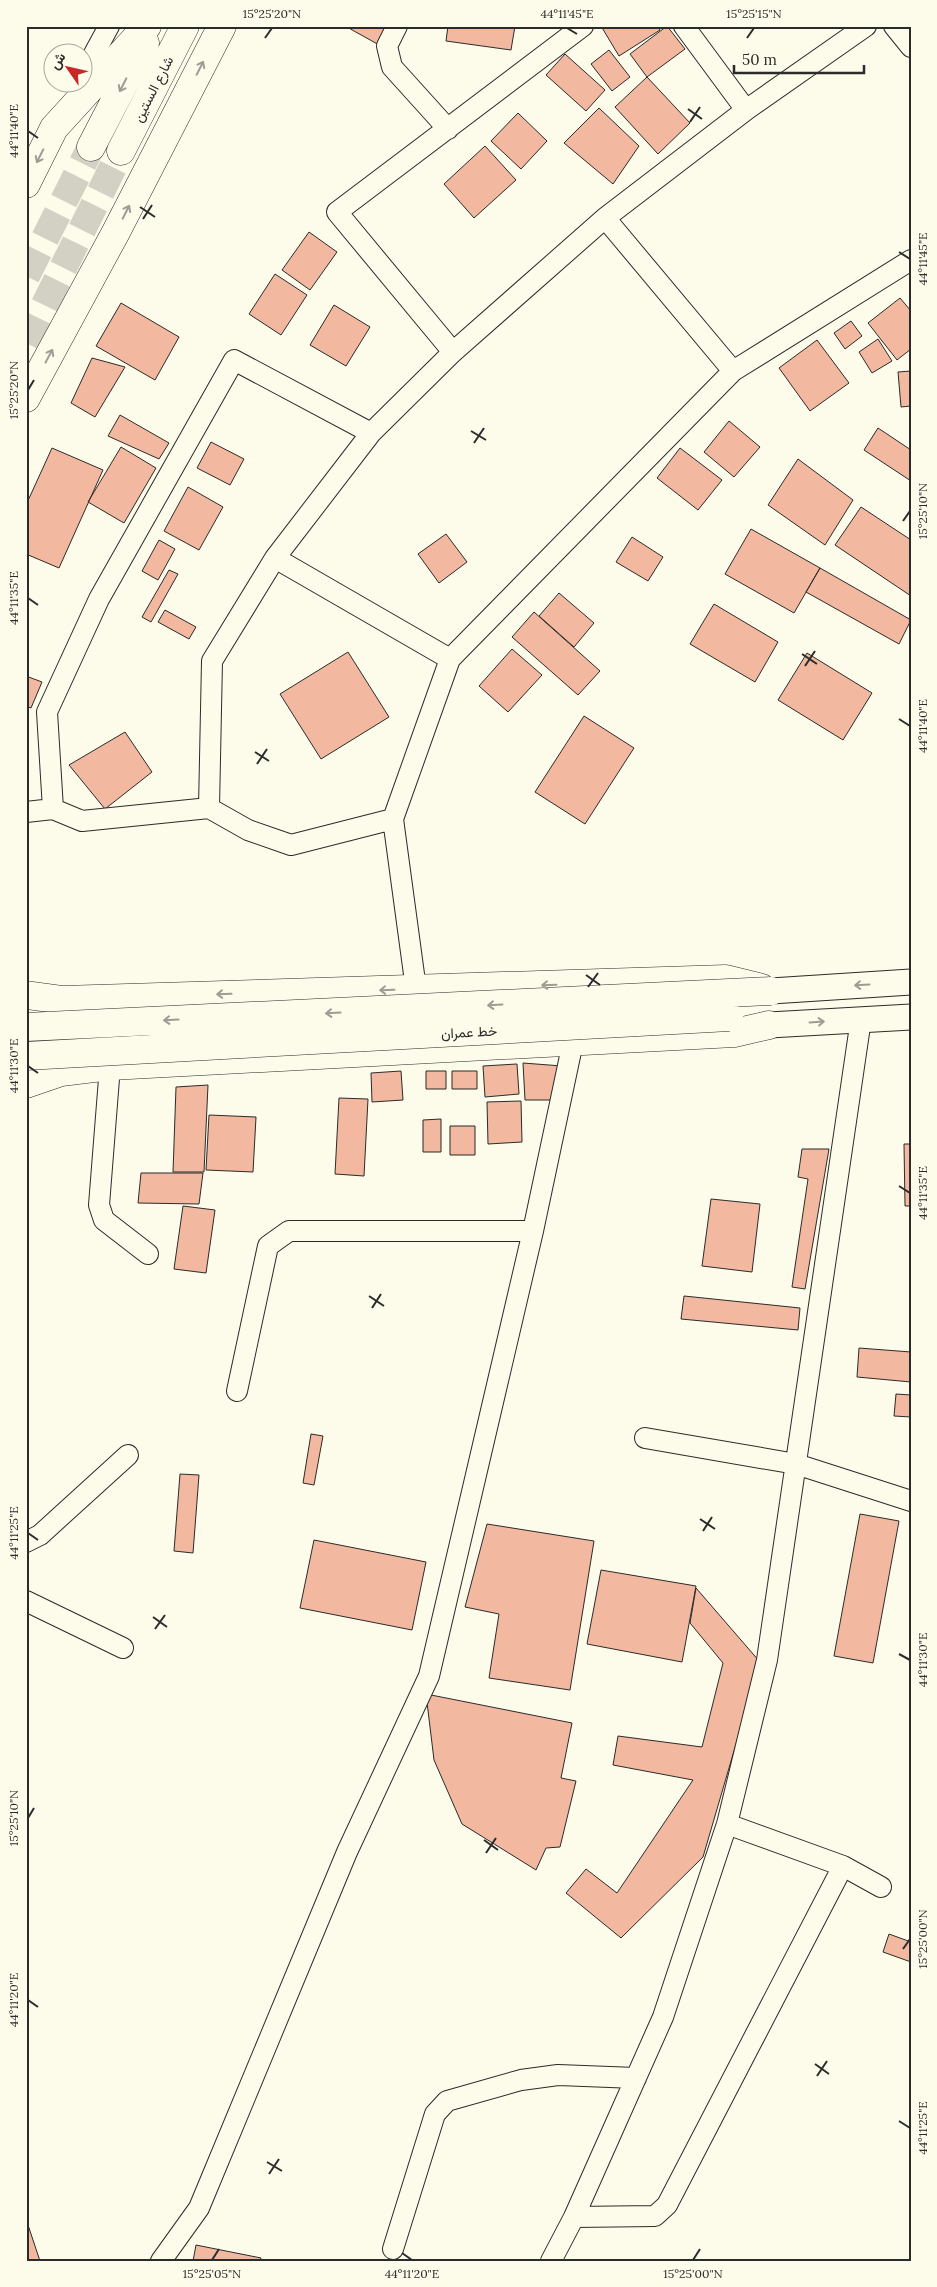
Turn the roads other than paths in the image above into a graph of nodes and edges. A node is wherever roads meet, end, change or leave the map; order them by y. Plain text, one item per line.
1 (110, 26) edge
2 (147, 26) edge
3 (153, 26) edge
4 (185, 26) edge
5 (222, 26) edge
6 (397, 26) edge
7 (583, 26) edge
8 (684, 26) edge
9 (866, 26) edge
10 (894, 26) edge
11 (911, 47) edge
12 (92, 58) edge
13 (74, 92) edge
14 (746, 110) junction
15 (54, 128) junction
16 (448, 129) junction
17 (91, 147) tunnel mouth
18 (121, 151) tunnel mouth
19 (26, 184) edge
20 (605, 218) junction
21 (911, 260) edge
22 (453, 352) junction
23 (733, 371) junction
24 (26, 398) edge
25 (371, 433) junction
26 (275, 558) junction
27 (450, 659) junction
28 (209, 808) junction
29 (53, 809) junction
30 (26, 812) edge
31 (393, 819) junction
32 (911, 982) edge
33 (416, 989) junction
34 (771, 990) junction
35 (26, 996) edge
36 (63, 1000) junction
37 (911, 1017) edge
38 (861, 1019) junction
39 (769, 1025) junction
40 (26, 1027) edge
41 (26, 1032) edge
42 (26, 1040) edge
43 (573, 1042) junction
44 (26, 1056) edge
45 (110, 1066) junction
46 (62, 1072) junction
47 (26, 1084) edge
48 (533, 1230) junction
49 (148, 1254) dead end
50 (237, 1391) dead end
51 (645, 1438) dead end
52 (128, 1455) dead end
53 (796, 1464) junction
54 (911, 1501) edge
55 (26, 1542) edge
56 (26, 1601) edge
57 (123, 1648) dead end
58 (727, 1824) junction
59 (843, 1866) junction
60 (881, 1886) dead end
61 (636, 2078) junction
62 (574, 2217) junction
63 (393, 2249) dead end
64 (161, 2261) edge
65 (551, 2261) edge

1 - 12 street
2 - 15 highway
3 -> 17 highway, شارع الستين
4 - 18 highway, شارع الستين
24 -> 5 highway
6 - 16 street
7 - 16 street
8 - 14 street
9 - 14 street
10 - 11 street
13 - 15 street
14 - 20 street
15 -> 19 highway
16 - 22 street
20 - 22 street
20 - 23 street
21 - 23 street
22 - 25 street
23 - 27 street
25 - 26 street
25 - 29 street
26 - 27 street
26 - 28 street
27 - 31 street
28 - 29 street
28 - 31 street
29 - 30 street
31 - 33 street
32 -> 34 main road, خط عمران
34 -> 33 highway
33 -> 36 highway
34 -> 40 highway, خط عمران, bridge
35 - 36 highway
36 - 41 highway
37 - 38 main road, خط عمران
39 -> 38 main road, خط عمران
38 - 53 street
39 - 43 highway
39 - 44 highway, خط عمران, bridge
42 - 46 highway
43 - 45 highway
43 - 48 street
45 - 46 highway
45 - 49 street
46 - 47 highway
48 - 50 street
48 - 64 street
51 - 53 street
52 - 55 street
53 - 54 street
53 - 58 street
56 - 57 street
58 - 59 street
58 - 61 street
59 - 60 street
59 - 62 street
61 - 62 street
61 - 63 street
62 - 65 street

